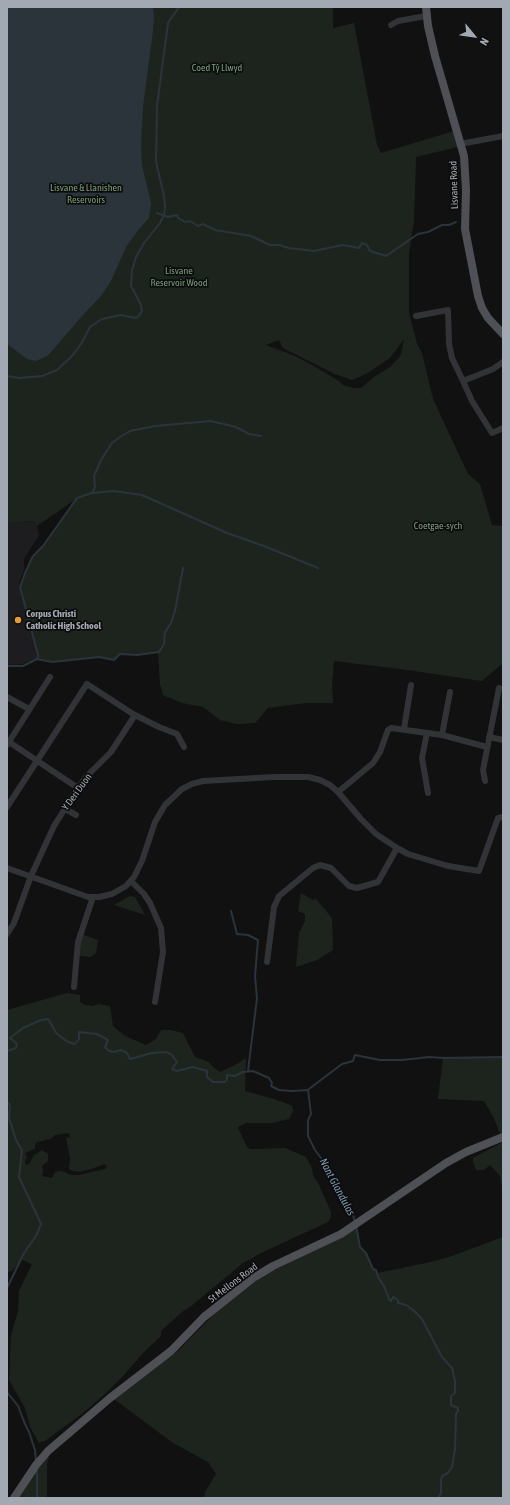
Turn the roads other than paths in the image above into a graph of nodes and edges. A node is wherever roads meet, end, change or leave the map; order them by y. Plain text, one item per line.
1 (426, 11) edge
2 (391, 25) dead end
3 (503, 136) edge
4 (460, 144) junction
5 (416, 316) dead end
6 (503, 334) edge
7 (503, 362) edge
8 (462, 381) junction
9 (503, 428) edge
10 (50, 677) dead end
11 (411, 685) dead end
12 (499, 688) dead end
13 (450, 692) dead end
14 (7, 697) edge
15 (29, 709) junction
16 (135, 715) junction
17 (404, 729) junction
18 (427, 733) junction
19 (442, 736) junction
20 (489, 737) junction
21 (503, 740) edge
22 (8, 744) edge
23 (184, 747) dead end
24 (487, 747) junction
25 (36, 760) junction
26 (485, 781) dead end
27 (78, 788) junction
28 (338, 792) junction
29 (428, 794) dead end
30 (7, 807) edge
31 (65, 808) junction
32 (76, 815) dead end
33 (503, 817) edge
34 (397, 848) junction
35 (7, 868) edge
36 (30, 876) junction
37 (131, 881) junction
38 (93, 897) junction
39 (7, 934) edge
40 (267, 962) dead end
41 (74, 987) dead end
42 (155, 1002) dead end
43 (503, 1137) edge
44 (14, 1498) edge

1 - 2 street
1 - 4 main road, Lisvane Road
3 - 4 street
4 - 6 main road, Lisvane Road
5 - 8 street
7 - 8 street
8 - 9 street
10 - 15 street
11 - 17 street
12 - 20 street
13 - 19 street
14 - 15 street
15 - 22 street
16 - 23 street
16 - 25 street
16 - 27 street, Y Deri Duon
17 - 18 street
17 - 28 street
18 - 19 street
18 - 29 street
19 - 24 street
20 - 21 street
20 - 24 street
22 - 25 street
24 - 26 street
25 - 27 street
25 - 30 street
27 - 31 street, Y Deri Duon
28 - 34 street
28 - 37 street
31 - 32 street
31 - 36 street, Y Deri Duon
33 - 34 street
34 - 40 street
35 - 36 street
36 - 38 street
36 - 39 street, Y Deri Duon
37 - 38 street
37 - 42 street
38 - 41 street
43 - 44 main road, St Mellons Road

